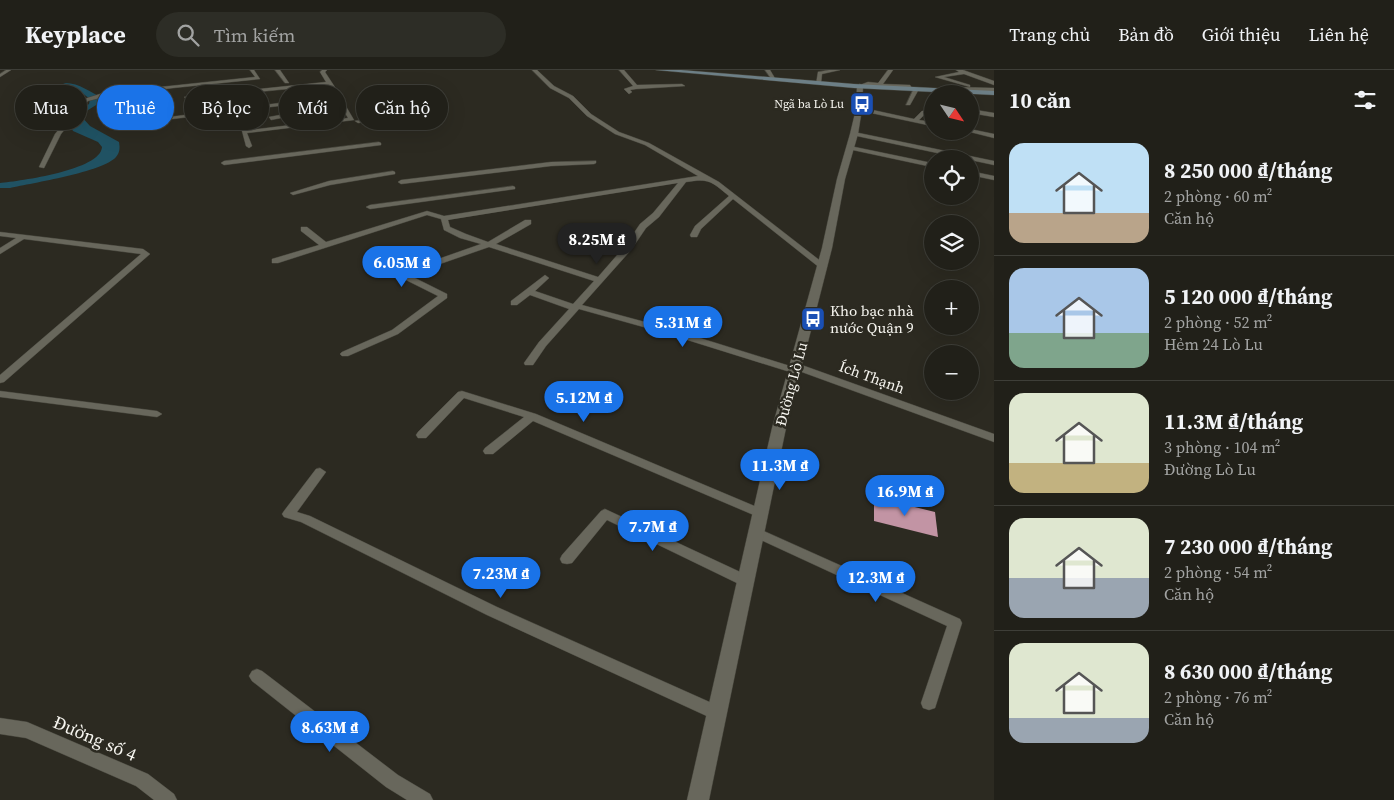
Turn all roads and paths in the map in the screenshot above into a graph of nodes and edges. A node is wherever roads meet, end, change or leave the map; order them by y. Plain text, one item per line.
1 (9, 70) edge
2 (252, 70) edge
3 (277, 70) edge
4 (325, 70) edge
5 (534, 70) edge
6 (621, 70) edge
7 (660, 70) edge
8 (767, 70) edge
9 (838, 70) edge
10 (891, 70) edge
11 (724, 72) edge
12 (960, 72) edge
13 (0, 76) edge
14 (774, 78) junction
15 (287, 82) dead end
16 (330, 83) joint
17 (818, 83) junction
18 (994, 83) edge
19 (879, 85) junction
20 (964, 85) edge
21 (682, 86) dead end
22 (860, 86) junction
23 (636, 87) junction
24 (924, 87) edge
25 (269, 89) edge
26 (916, 89) junction
27 (979, 90) edge
28 (629, 92) dead end
29 (994, 92) edge
30 (279, 104) edge
31 (908, 104) dead end
32 (346, 109) edge
33 (859, 109) junction
34 (910, 111) dead end
35 (924, 112) edge
36 (979, 112) edge
37 (994, 115) edge
38 (174, 117) edge
39 (279, 117) edge
40 (271, 118) dead end
41 (903, 118) junction
42 (355, 120) joint
43 (915, 121) junction
44 (924, 123) edge
45 (979, 133) edge
46 (854, 134) junction
47 (994, 136) edge
48 (249, 146) dead end
49 (850, 148) junction
50 (259, 153) dead end
51 (594, 162) dead end
52 (924, 163) edge
53 (994, 163) edge
54 (224, 164) dead end
55 (42, 167) dead end
56 (393, 174) dead end
57 (979, 175) edge
58 (705, 177) junction
59 (994, 178) edge
60 (683, 181) junction
61 (401, 182) dead end
62 (513, 188) dead end
63 (293, 193) dead end
64 (732, 196) junction
65 (370, 207) dead end
66 (444, 218) junction
67 (528, 222) dead end
68 (304, 229) dead end
69 (0, 234) edge
70 (694, 235) dead end
71 (23, 237) junction
72 (323, 244) junction
73 (490, 244) junction
74 (0, 252) edge
75 (275, 261) dead end
76 (823, 266) junction
77 (545, 278) dead end
78 (600, 280) junction
79 (528, 292) junction
80 (514, 303) dead end
81 (576, 307) junction
82 (345, 354) dead end
83 (528, 362) dead end
84 (795, 368) junction
85 (0, 380) edge
86 (0, 394) edge
87 (157, 414) dead end
88 (532, 416) junction
89 (422, 435) dead end
90 (994, 438) edge
91 (489, 451) dead end
92 (320, 472) dead end
93 (760, 513) junction
94 (755, 532) junction
95 (567, 559) dead end
96 (746, 581) junction
97 (257, 676) dead end
98 (929, 703) dead end
99 (717, 714) junction
100 (0, 726) edge
101 (168, 800) edge
102 (424, 800) edge
103 (698, 800) edge

1 - 13 street
2 - 55 street
3 - 15 street
4 - 16 street
5 - 58 street
6 - 23 street
7 - 11 main road
8 - 14 street
9 - 17 street
10 - 19 street
11 - 14 main road
12 - 18 street
12 - 20 street
14 - 17 main road
16 - 25 street
17 - 22 main road
19 - 22 street
19 - 24 street
21 - 23 street
22 - 26 main road
22 - 33 street, Đường Lò Lu
23 - 28 street
26 - 29 main road
26 - 31 street
27 - 29 street
30 - 38 street
32 - 42 street
33 - 41 street
33 - 46 street, Đường Lò Lu
34 - 41 street
35 - 43 street
36 - 37 street
39 - 40 street
41 - 43 street
42 - 48 street
43 - 44 street
45 - 47 street
46 - 49 street, Đường Lò Lu
46 - 53 street
49 - 52 street
49 - 76 street, Đường Lò Lu
50 - 54 street
51 - 61 street
56 - 63 street
57 - 59 street
58 - 60 street
58 - 64 street
60 - 66 street
60 - 78 street
62 - 65 street
64 - 70 street
64 - 76 street
66 - 72 street
66 - 73 street
67 - 73 street
68 - 72 street
69 - 71 street
71 - 74 street
71 - 85 street
72 - 75 street
73 - 78 street
73 - 82 street
76 - 84 street, Đường Lò Lu
77 - 79 street
78 - 81 street
79 - 80 street
79 - 81 street, Ích Thạnh
81 - 83 street
81 - 84 street, Ích Thạnh
84 - 90 street, Ích Thạnh
84 - 93 street, Đường Lò Lu
86 - 87 street
88 - 89 street
88 - 91 street
88 - 93 street
92 - 99 street
93 - 94 street, Đường Lò Lu
94 - 96 street, Đường Lò Lu
94 - 98 street
95 - 96 street
96 - 99 street, Đường Lò Lu
97 - 102 street
99 - 103 street, Đường Lò Lu
100 - 101 street, Đường số 4

